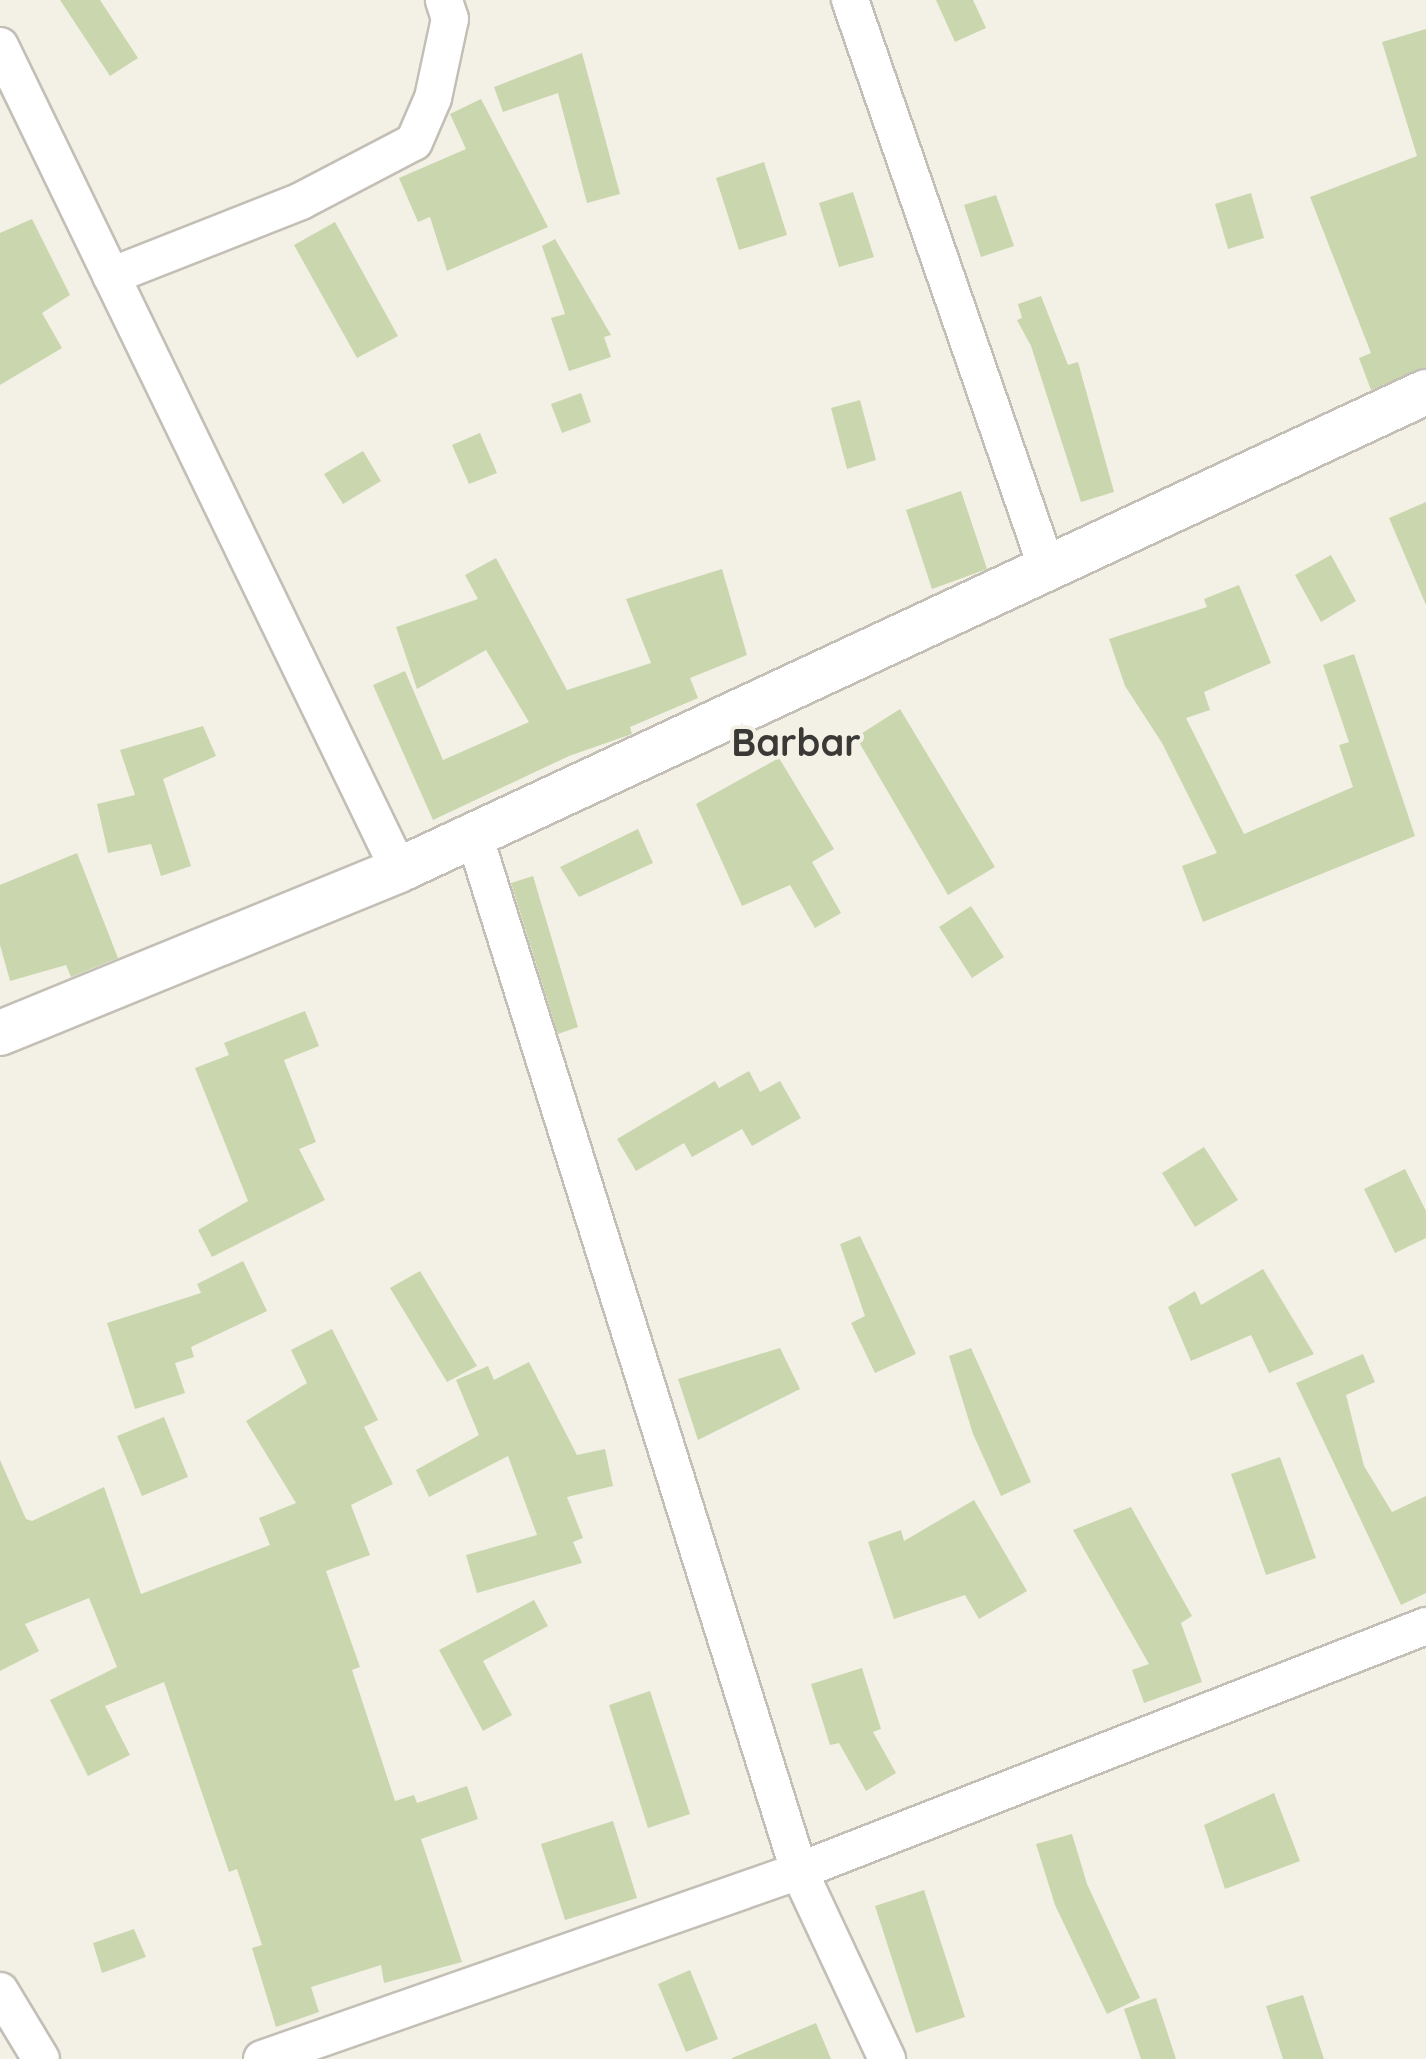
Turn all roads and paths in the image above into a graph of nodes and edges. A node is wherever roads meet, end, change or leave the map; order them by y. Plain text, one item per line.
1 (444, 0) edge
2 (850, 0) edge
3 (0, 46) edge
4 (111, 276) junction
5 (1426, 392) edge
6 (1048, 571) junction
7 (474, 835) junction
8 (399, 870) junction
9 (0, 1033) edge
10 (1426, 1626) edge
11 (799, 1871) junction
12 (0, 1991) edge
13 (41, 2059) edge
14 (262, 2059) edge
15 (887, 2059) edge

1 - 4 street
2 - 6 street
3 - 4 street
4 - 8 street
5 - 6 street
6 - 7 street
7 - 8 street
7 - 11 street
8 - 9 street
10 - 11 street
11 - 14 street
11 - 15 street
12 - 13 street

